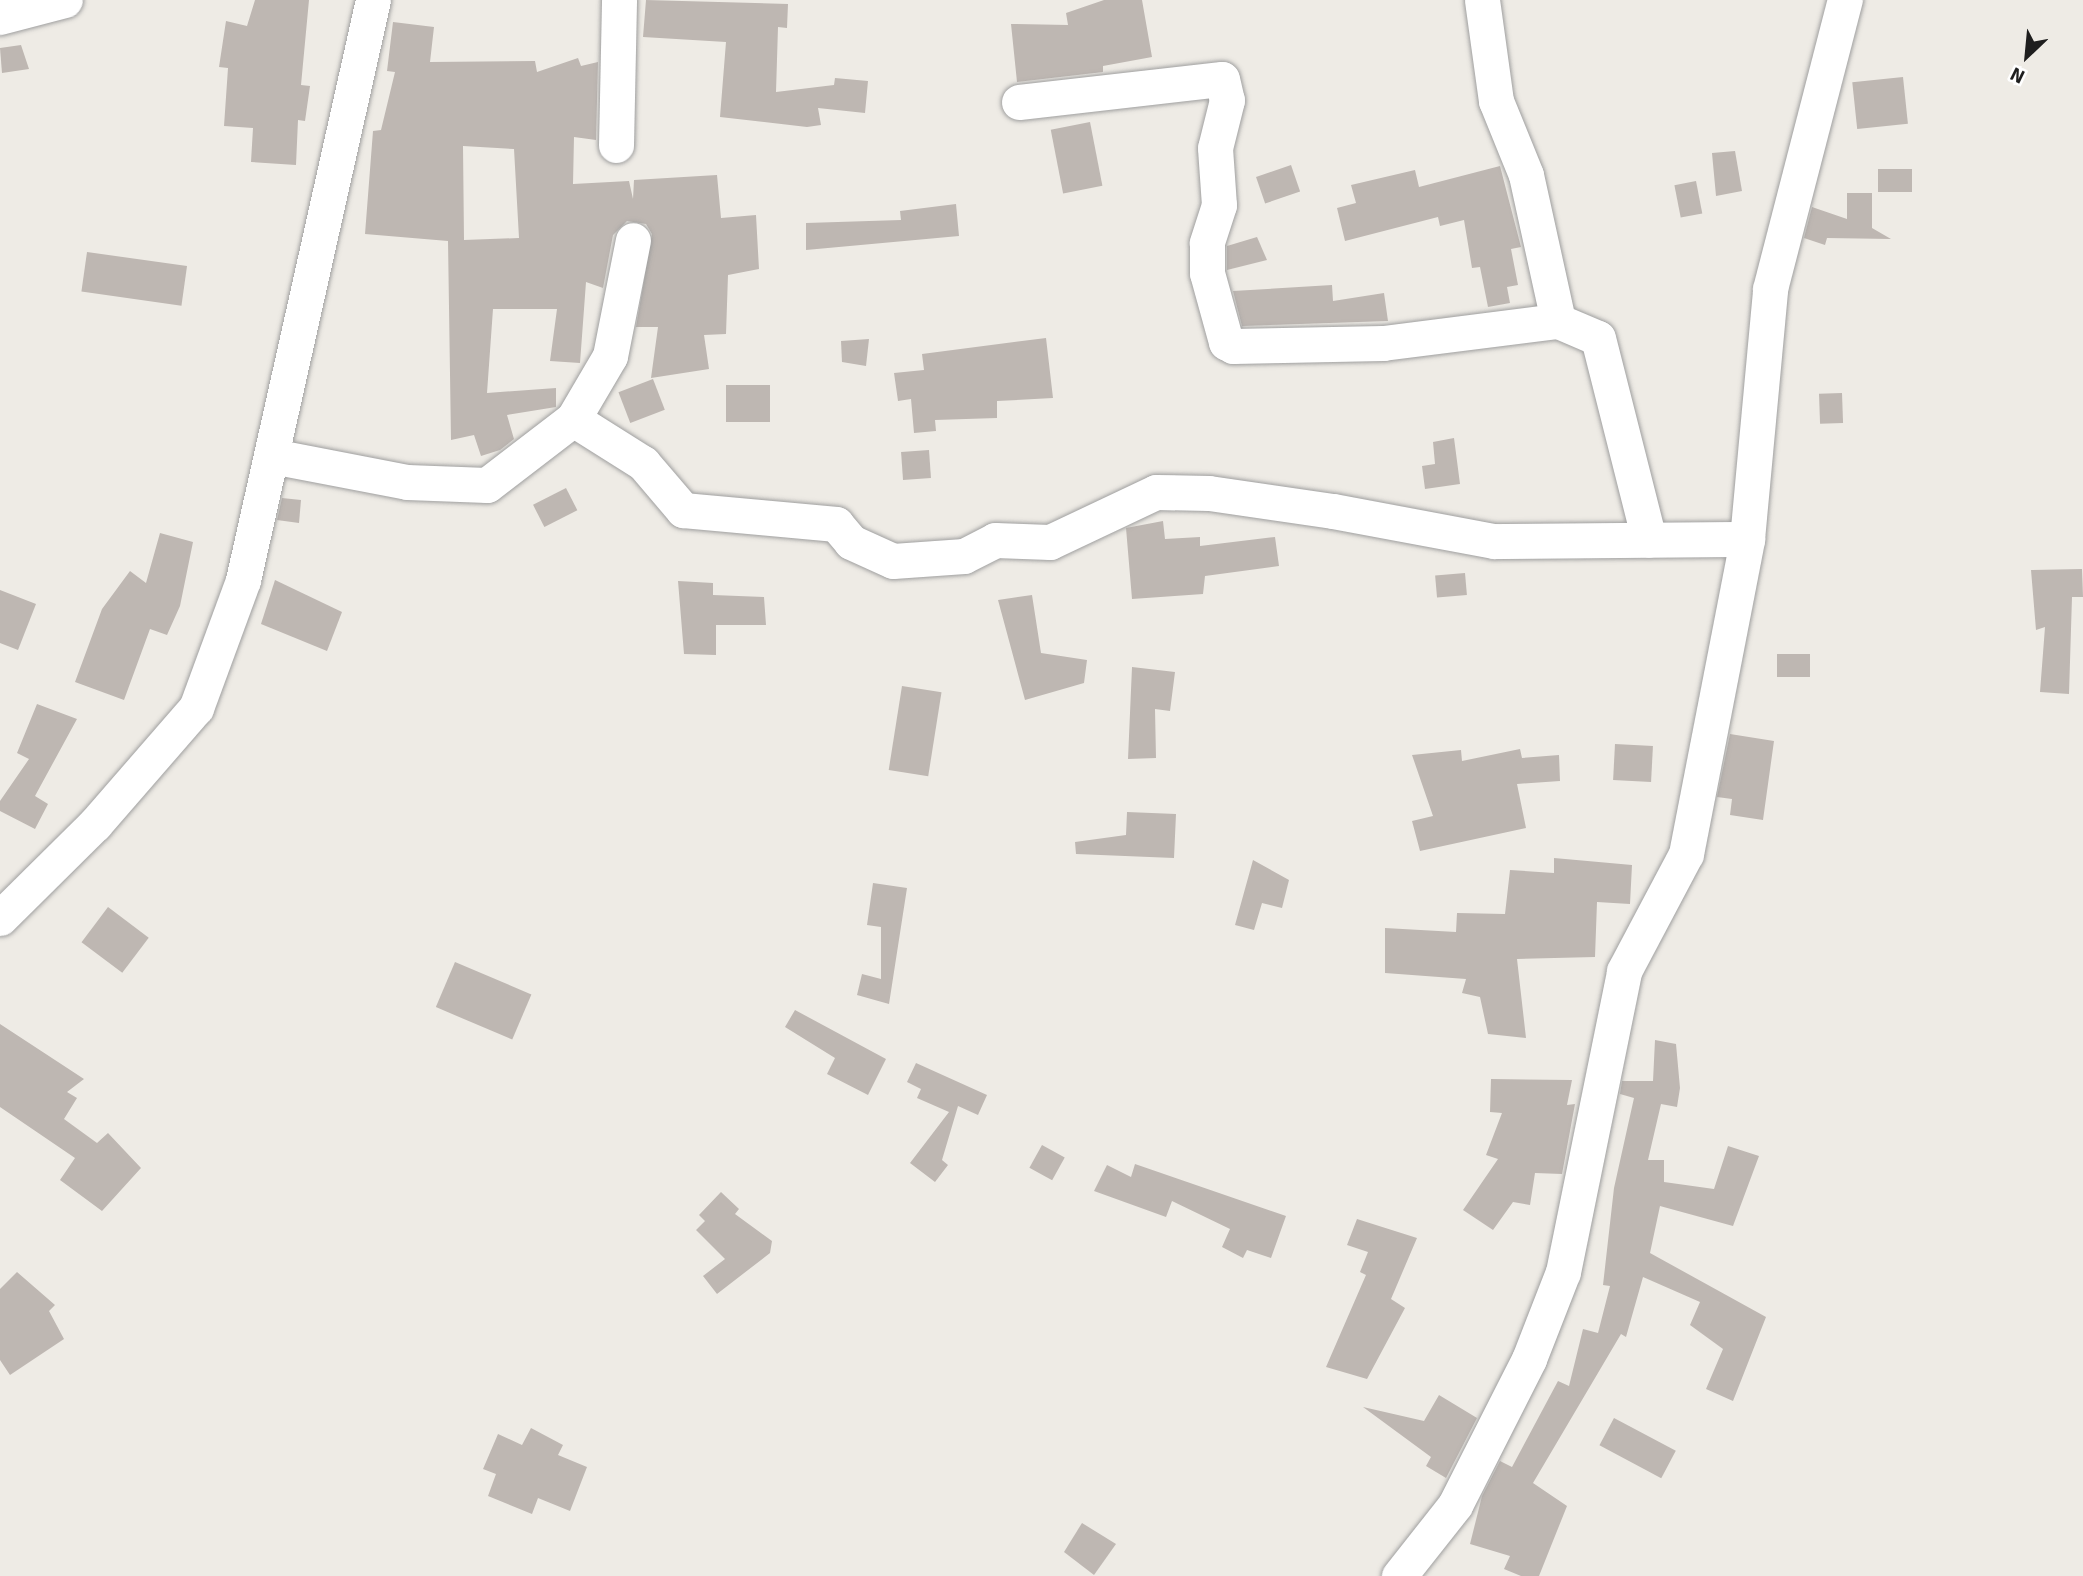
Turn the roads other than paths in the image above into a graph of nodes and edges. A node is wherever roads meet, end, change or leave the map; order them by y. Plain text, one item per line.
1 (65, 0) edge
2 (373, 0) edge
3 (619, 0) edge
4 (1482, 0) edge
5 (1845, 0) edge
6 (0, 16) edge
7 (1019, 103) dead end
8 (616, 145) dead end
9 (633, 240) dead end
10 (1558, 321) junction
11 (573, 419) junction
12 (272, 456) junction
13 (1747, 539) junction
14 (1649, 540) junction
15 (0, 918) edge
16 (1399, 1576) edge

1 - 6 street
2 - 12 street
3 - 8 street
4 - 10 street
5 - 13 street
7 - 10 street
9 - 11 street
10 - 14 street
11 - 12 street
11 - 14 street
12 - 15 street
13 - 14 street
13 - 16 street

